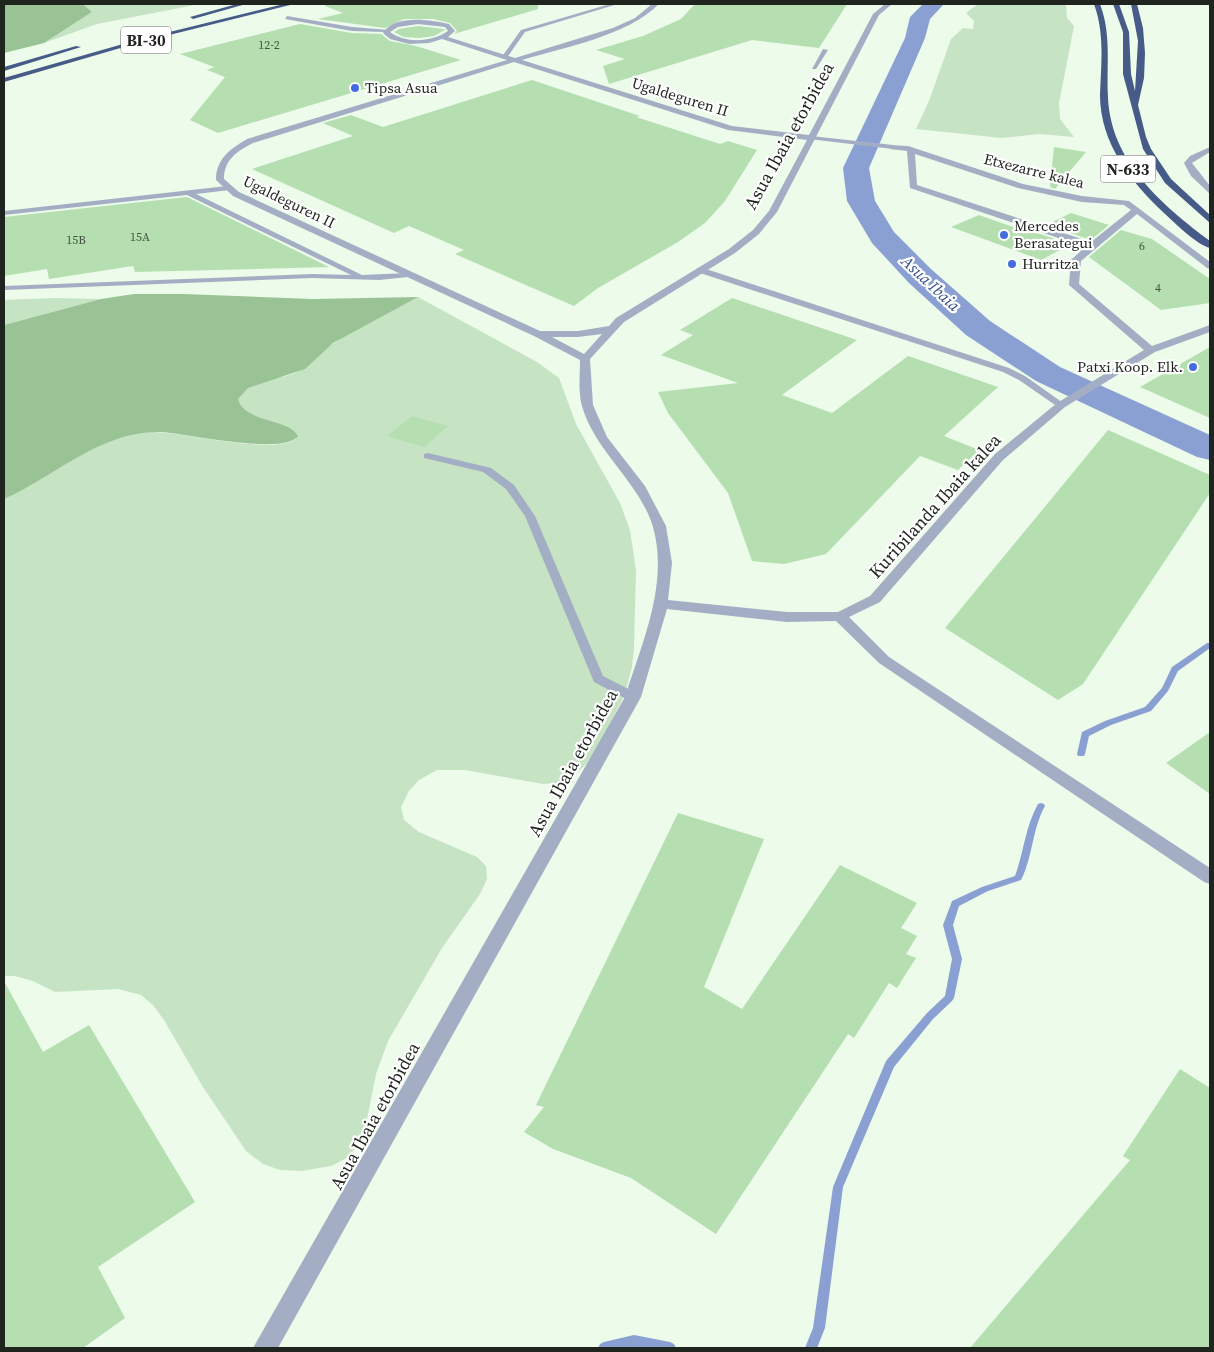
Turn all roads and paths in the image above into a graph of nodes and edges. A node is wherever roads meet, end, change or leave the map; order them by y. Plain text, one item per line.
1 (291, 4) edge
2 (615, 4) edge
3 (656, 4) edge
4 (889, 4) edge
5 (1097, 4) edge
6 (1116, 4) edge
7 (1134, 4) edge
8 (245, 5) edge
9 (189, 18) dead end
10 (287, 18) dead end
11 (181, 21) dead end
12 (1096, 24) dead end
13 (386, 30) junction
14 (1105, 35) junction
15 (442, 38) junction
16 (87, 45) dead end
17 (825, 50) dead end
18 (508, 59) junction
19 (814, 68) dead end
20 (4, 69) edge
21 (4, 80) edge
22 (1136, 106) junction
23 (811, 138) junction
24 (893, 147) joint
25 (1210, 149) edge
26 (911, 150) junction
27 (227, 188) junction
28 (1210, 191) edge
29 (187, 192) junction
30 (1138, 210) junction
31 (4, 213) edge
32 (1210, 220) edge
33 (1210, 245) edge
34 (1092, 246) junction
35 (1210, 266) edge
36 (700, 270) junction
37 (408, 275) junction
38 (362, 277) junction
39 (4, 288) edge
40 (1210, 328) edge
41 (612, 329) junction
42 (538, 334) junction
43 (1151, 350) junction
44 (586, 359) junction
45 (1060, 406) junction
46 (428, 456) dead end
47 (661, 604) junction
48 (840, 616) junction
49 (633, 697) junction
50 (1210, 877) edge
51 (265, 1348) edge

1 - 21 highway, BI-30
2 - 18 lane
3 - 18 street, Ugaldeguren II
4 - 23 street, Asua Ibaia etorbidea
5 - 14 highway, N-633
6 - 22 highway, N-633
7 - 22 highway
8 - 9 highway
8 - 11 highway, BI-30
10 - 13 lane
12 - 14 highway
13 - 15 street
13 - 15 street
14 - 33 highway, N-633
15 - 18 street, Ugaldeguren II
16 - 20 highway
17 - 19 lane
18 - 23 street, Ugaldeguren II
18 - 27 street, Ugaldeguren II
22 - 32 highway, N-633
23 - 24 lane, Ugaldeguren II
23 - 36 street, Asua Ibaia etorbidea
24 - 26 street, Etxezarre kalea
25 - 28 street
26 - 30 street, Etxezarre kalea
26 - 34 street
27 - 29 lane
27 - 37 street, Ugaldeguren II
29 - 31 lane
29 - 38 lane
30 - 34 street
30 - 35 street, Etxezarre kalea
34 - 43 street
36 - 41 street, Asua Ibaia etorbidea
36 - 45 lane
37 - 38 lane
37 - 42 street, Ugaldeguren II
38 - 39 lane
40 - 43 street, Kuribilanda Ibaia kalea
41 - 42 street, Ugaldeguren II
41 - 44 street, Asua Ibaia etorbidea
42 - 44 street, Ugaldeguren II
43 - 45 street, Kuribilanda Ibaia kalea
44 - 47 street, Asua Ibaia etorbidea
45 - 48 street, Kuribilanda Ibaia kalea
46 - 49 lane
47 - 48 street
47 - 49 street, Asua Ibaia etorbidea
48 - 50 street
49 - 51 street, Asua Ibaia etorbidea

